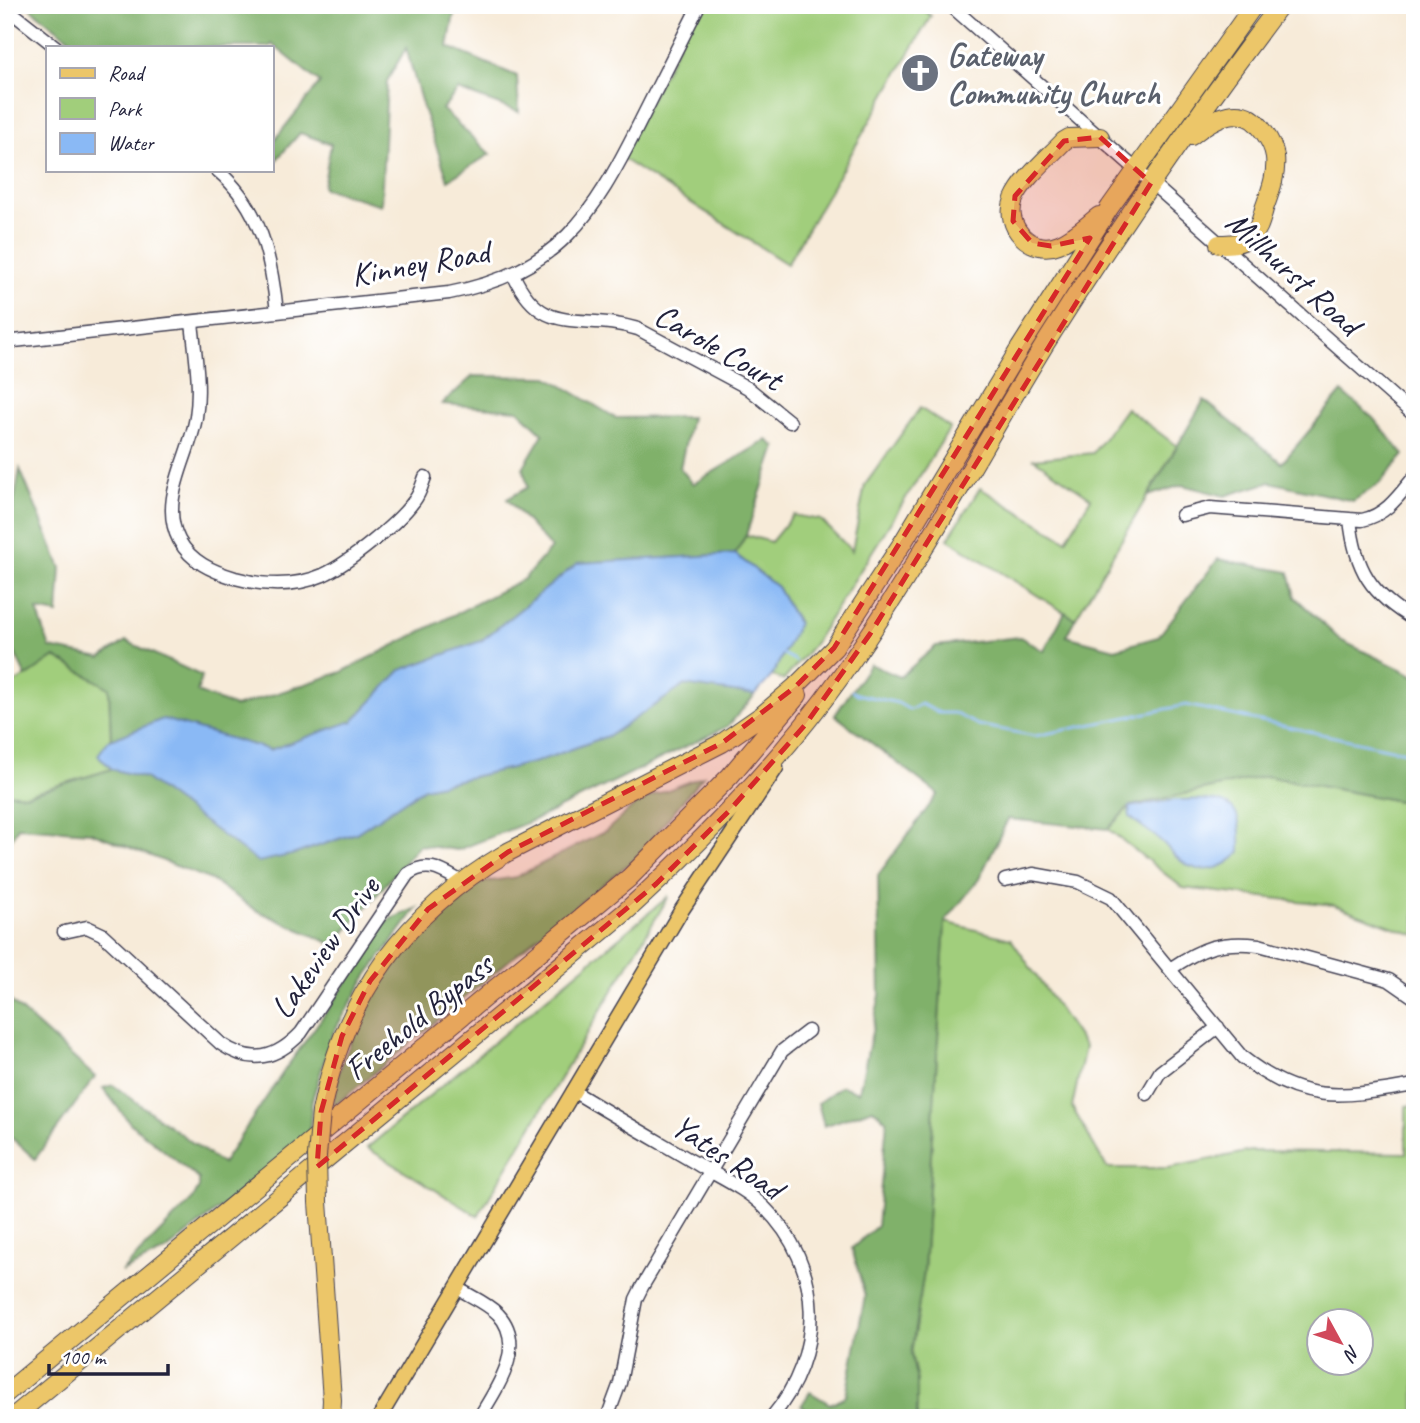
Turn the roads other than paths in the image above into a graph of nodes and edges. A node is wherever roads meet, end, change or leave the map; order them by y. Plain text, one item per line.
1 (699, 5) edge
2 (950, 5) edge
3 (1254, 5) edge
4 (1280, 5) edge
5 (5, 7) edge
6 (55, 46) edge
7 (1100, 137) junction
8 (1172, 152) junction
9 (1136, 169) junction
10 (219, 172) edge
11 (1151, 183) junction
12 (1110, 207) junction
13 (1219, 244) junction
14 (513, 274) junction
15 (277, 312) junction
16 (192, 322) junction
17 (5, 342) edge
18 (1415, 416) edge
19 (790, 422) dead end
20 (1415, 476) edge
21 (425, 477) dead end
22 (1182, 515) dead end
23 (1350, 519) junction
24 (1415, 620) edge
25 (834, 648) junction
26 (805, 725) junction
27 (1005, 880) dead end
28 (461, 882) junction
29 (64, 932) dead end
30 (1170, 970) junction
31 (1415, 998) edge
32 (1218, 1027) junction
33 (808, 1031) dead end
34 (1415, 1086) edge
35 (573, 1091) junction
36 (1147, 1094) dead end
37 (711, 1172) junction
38 (457, 1287) junction
39 (5, 1394) edge
40 (12, 1418) edge
41 (331, 1418) edge
42 (379, 1418) edge
43 (479, 1418) edge
44 (607, 1418) edge
45 (771, 1418) edge

1 - 14 street, Kinney Road
2 - 7 street, Millhurst Road
3 - 9 highway
4 - 8 highway
5 - 6 street
7 - 9 street, Millhurst Road
7 - 12 highway
8 - 11 highway
8 - 13 highway
9 - 11 street, Millhurst Road
9 - 12 highway
10 - 15 street
11 - 13 street, Millhurst Road
11 - 26 highway, Freehold Bypass
12 - 25 highway
13 - 18 street, Millhurst Road
14 - 15 street, Kinney Road
14 - 19 street, Carole Court
15 - 16 street, Kinney Road
16 - 17 street, Kinney Road
16 - 21 street
20 - 23 street
22 - 23 street
23 - 24 street
25 - 28 highway
25 - 39 highway, Freehold Bypass
26 - 35 main road
26 - 40 highway, Freehold Bypass
27 - 30 street
28 - 29 street, Lakeview Drive
28 - 41 highway, bridge
30 - 31 street
30 - 32 street
32 - 34 street
32 - 36 street
33 - 37 street
35 - 37 street, Yates Road
35 - 38 main road
37 - 44 street
37 - 45 street, Yates Road
38 - 42 main road
38 - 43 street

